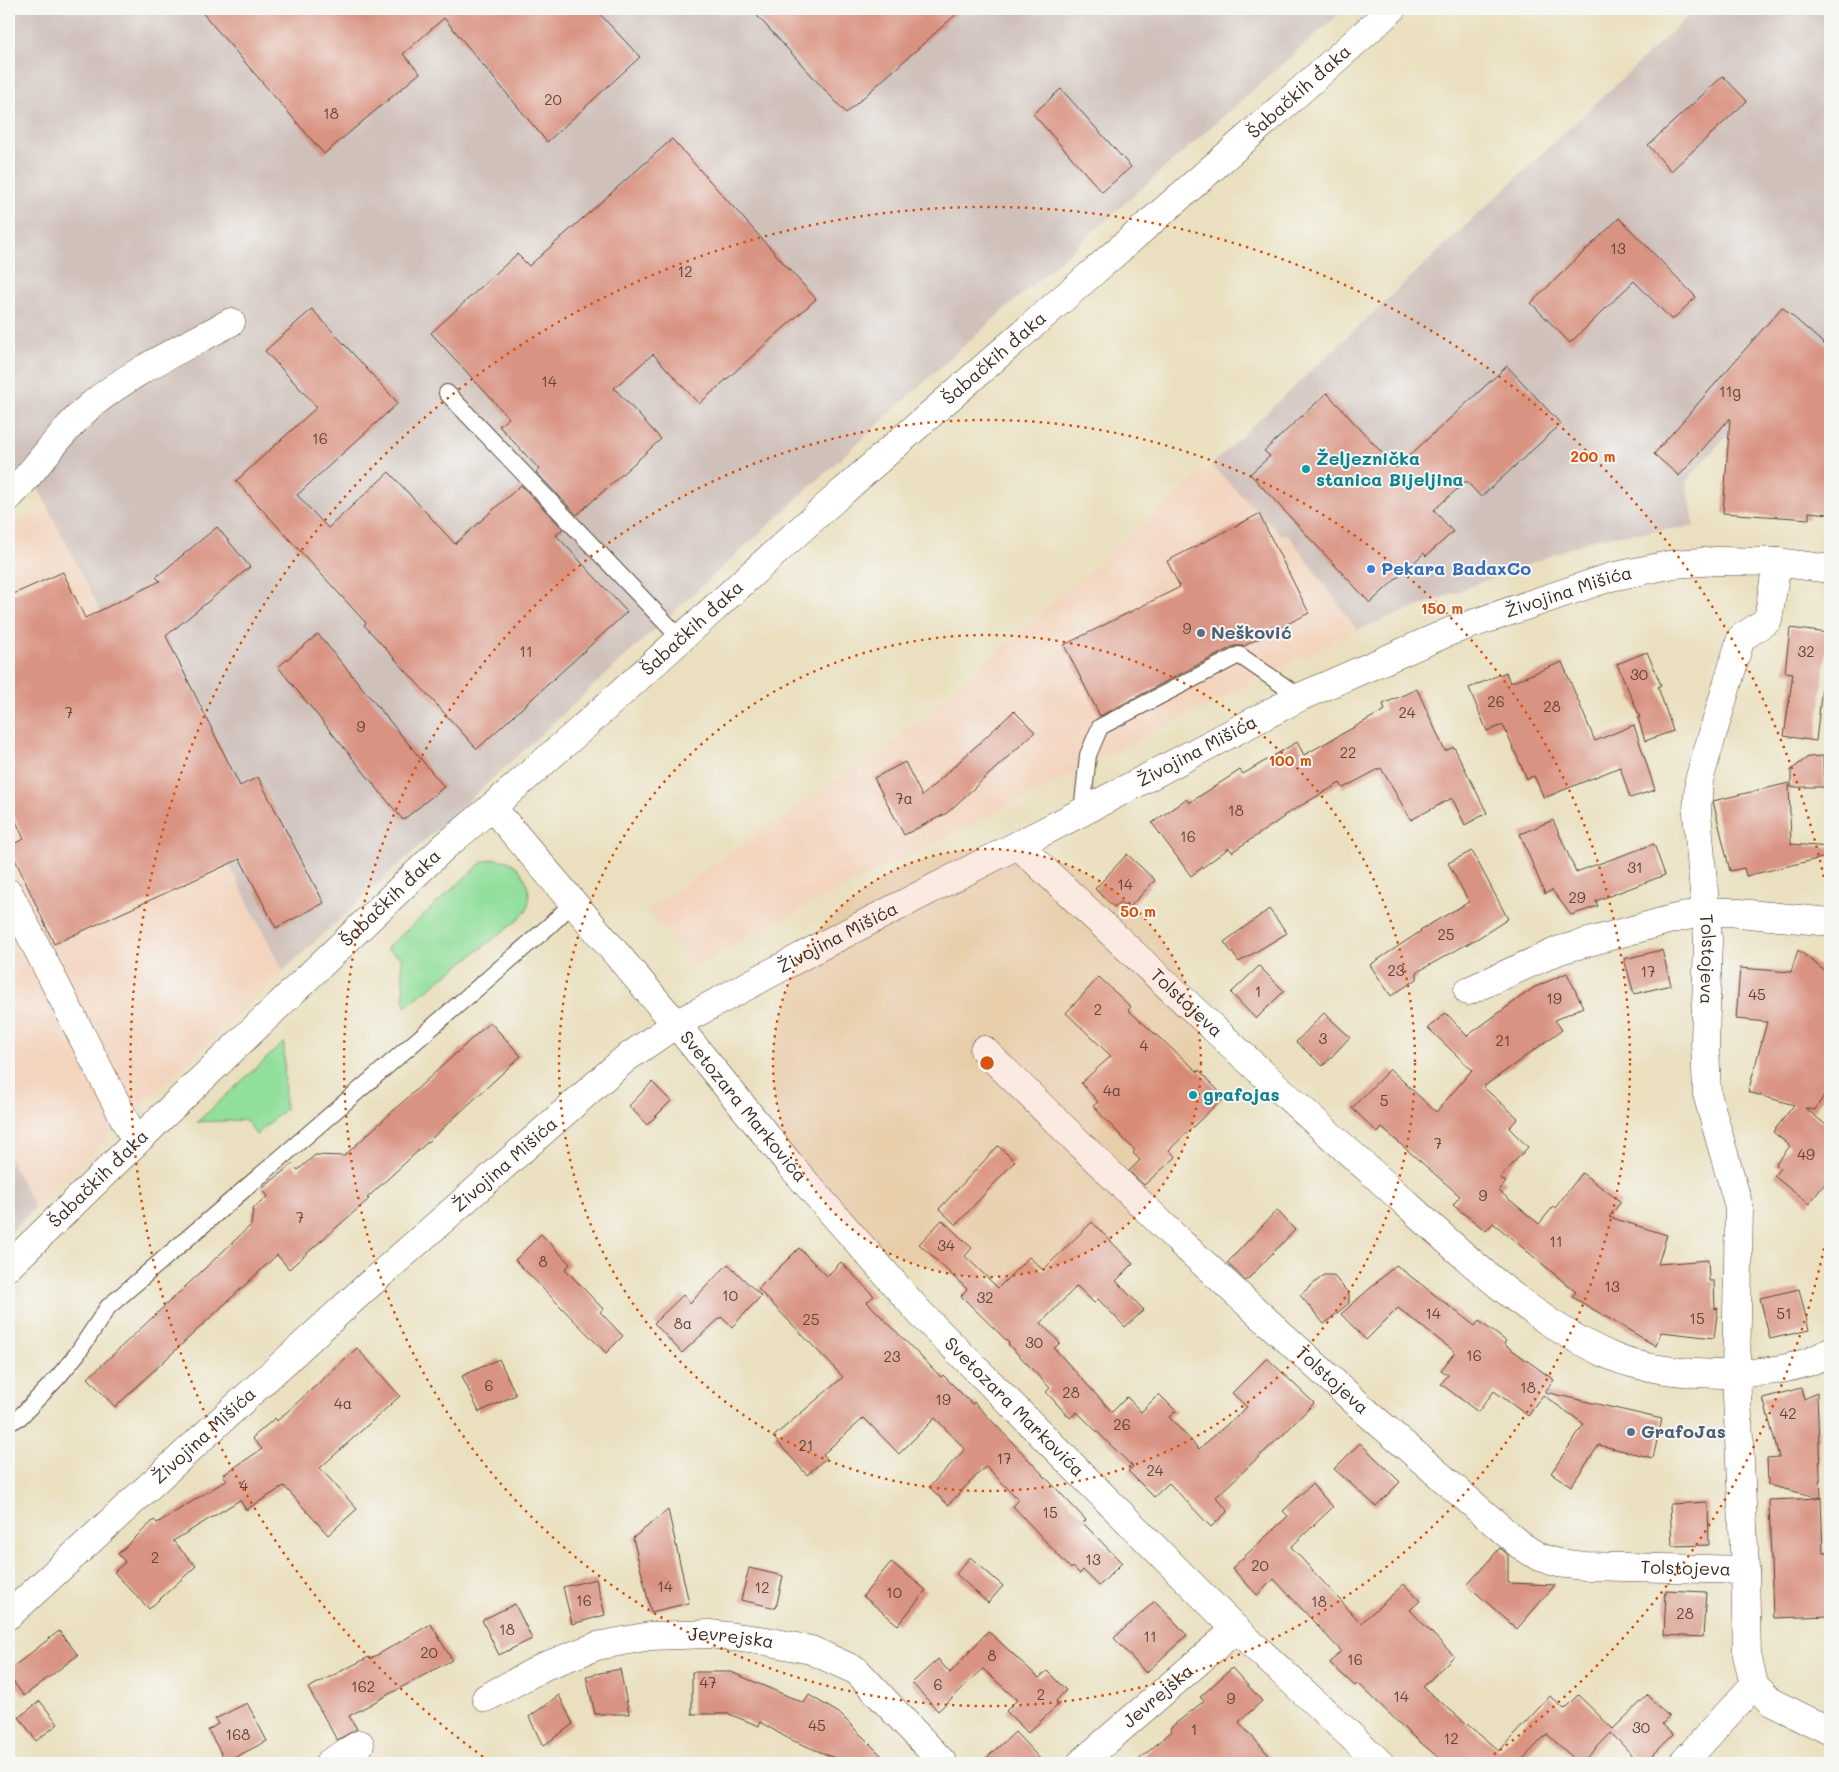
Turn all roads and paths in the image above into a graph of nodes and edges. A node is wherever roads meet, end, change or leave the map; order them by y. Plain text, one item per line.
1 (1392, 9) edge
2 (231, 322) dead end
3 (446, 392) dead end
4 (9, 497) edge
5 (1777, 562) junction
6 (1830, 569) edge
7 (682, 640) junction
8 (1300, 697) junction
9 (492, 807) junction
10 (1082, 812) junction
11 (1018, 845) junction
12 (9, 893) edge
13 (574, 902) junction
14 (1706, 912) junction
15 (1830, 922) edge
16 (1468, 991) dead end
17 (676, 1024) junction
18 (984, 1050) dead end
19 (136, 1142) junction
20 (9, 1266) edge
21 (1830, 1351) edge
22 (1736, 1374) junction
23 (9, 1423) edge
24 (1745, 1570) junction
25 (9, 1615) edge
26 (1236, 1629) junction
27 (1754, 1686) junction
28 (486, 1698) dead end
29 (1830, 1731) edge
30 (360, 1744) dead end
31 (330, 1763) edge
32 (943, 1763) edge
33 (1082, 1763) edge
34 (1380, 1763) edge
35 (1683, 1763) edge

1 - 7 street, Šabačkih đaka
2 - 4 street
3 - 7 lane
5 - 6 street, Živojina Mišića
5 - 8 street, Živojina Mišića
5 - 14 street, Tolstojeva
7 - 9 street, Šabačkih đaka
8 - 10 street, Živojina Mišića
8 - 10 lane
9 - 13 street, Svetozara Markovića
9 - 19 street, Šabačkih đaka
10 - 11 street, Živojina Mišića
11 - 17 street, Živojina Mišića
11 - 22 street, Tolstojeva
12 - 19 street
13 - 17 street, Svetozara Markovića
13 - 23 lane
14 - 15 street
14 - 16 street
14 - 22 street, Tolstojeva
17 - 25 street, Živojina Mišića
17 - 26 street, Svetozara Markovića
18 - 24 street, Tolstojeva
19 - 20 street, Šabačkih đaka
21 - 22 street, Tolstojeva
22 - 24 street, Tolstojeva
24 - 27 street, Tolstojeva
26 - 33 street, Jevrejska
26 - 34 street, Svetozara Markovića
27 - 29 street
27 - 35 street
28 - 32 street, Jevrejska
30 - 31 street

